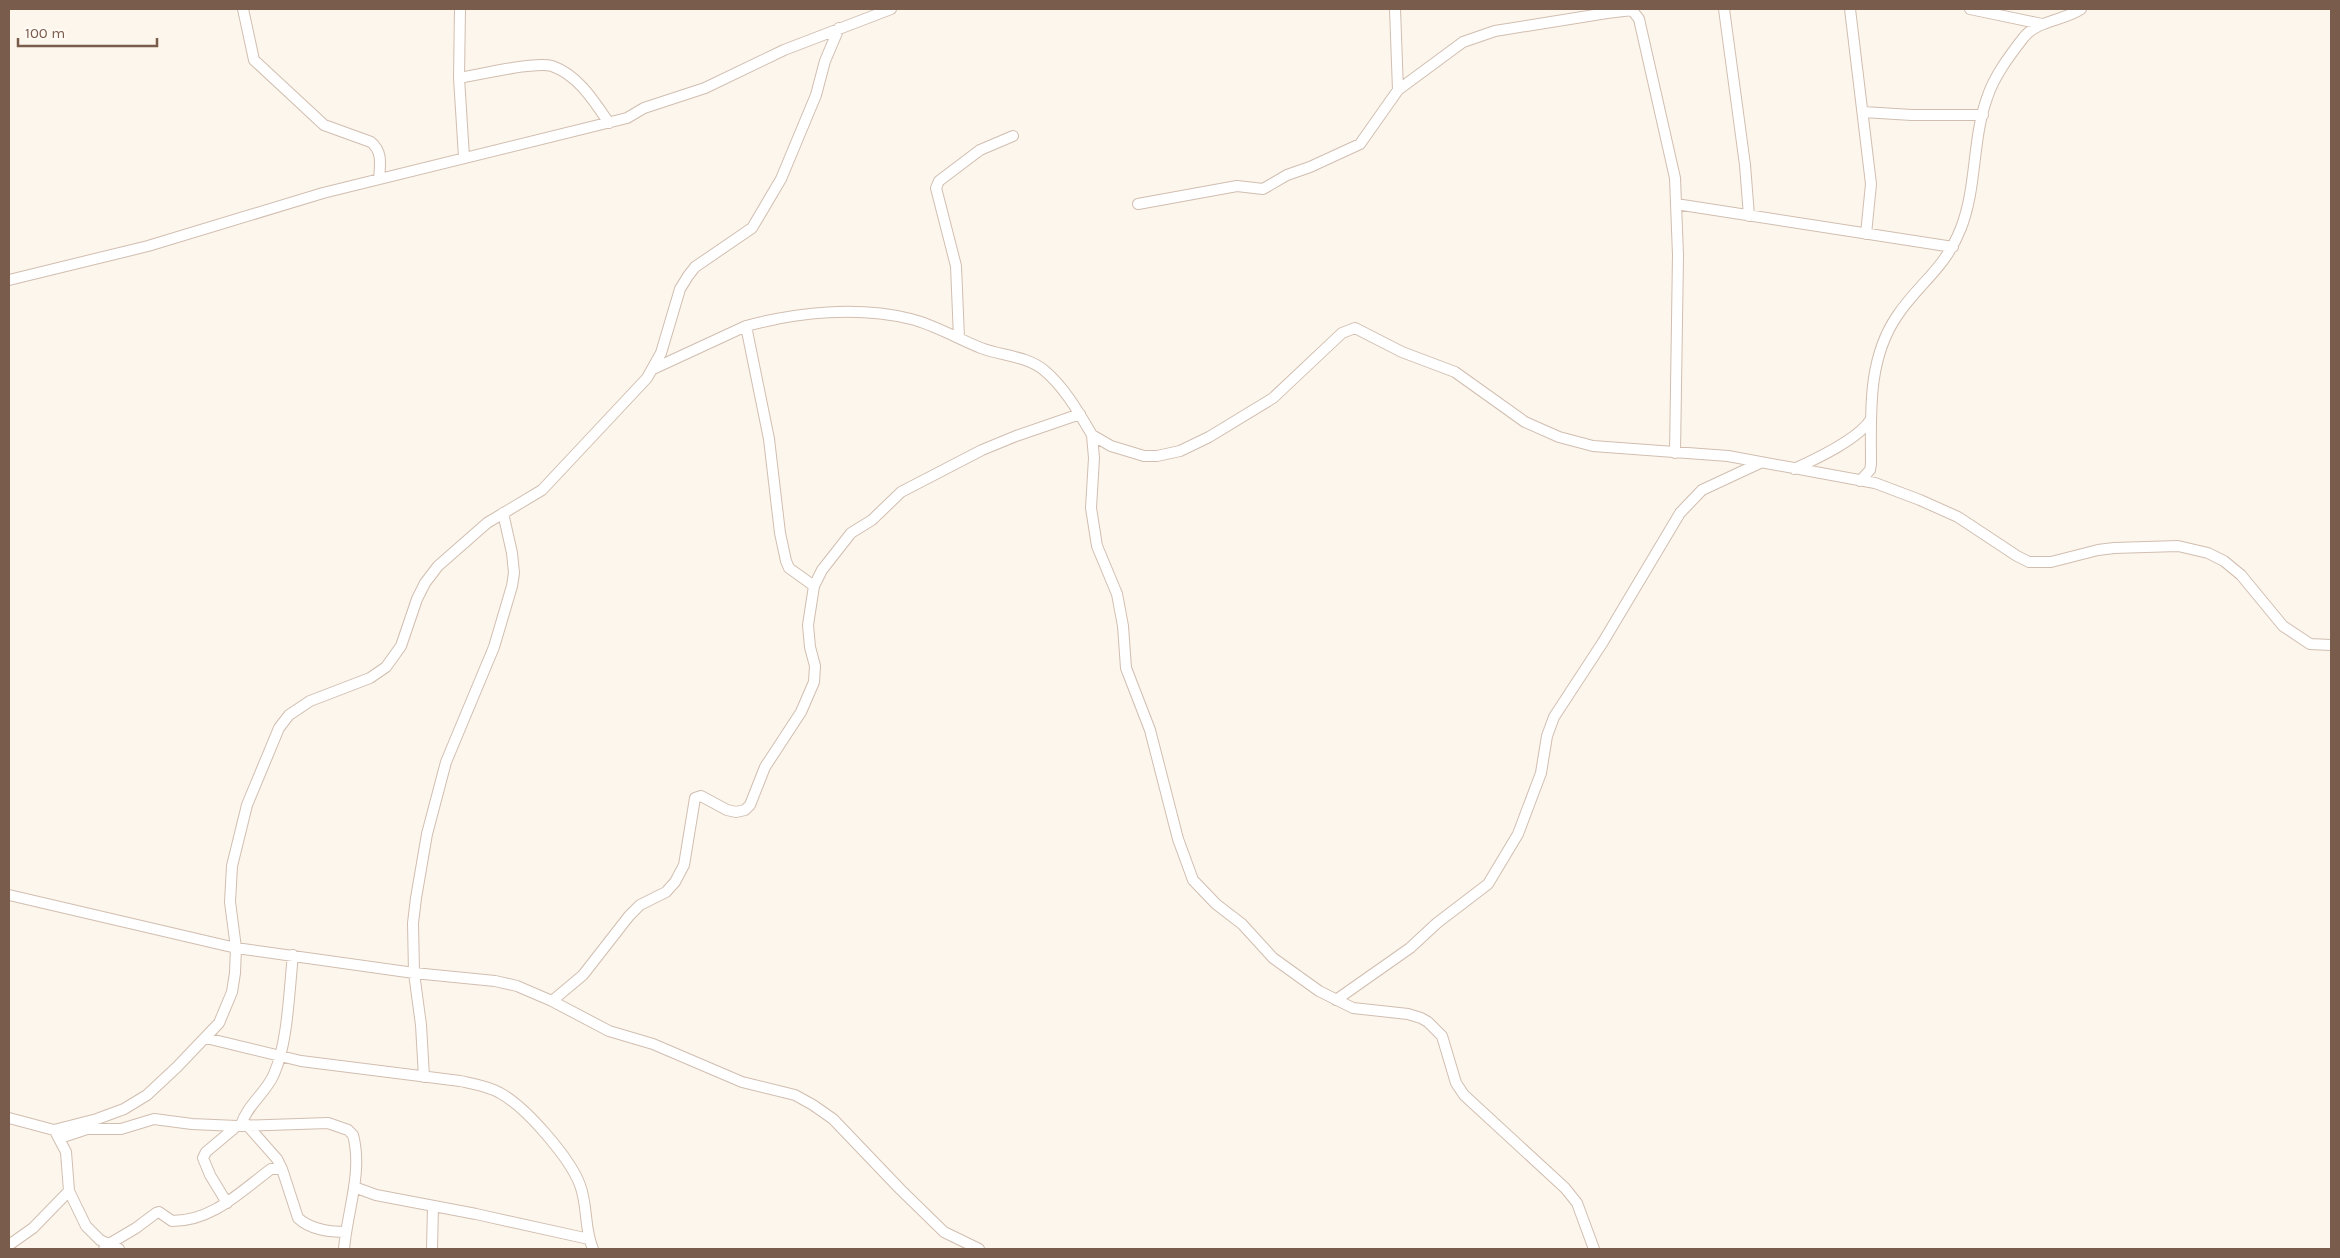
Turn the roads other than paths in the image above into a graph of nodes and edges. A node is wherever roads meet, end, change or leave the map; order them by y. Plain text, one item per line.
1 (243, 9) edge
2 (460, 9) edge
3 (891, 9) edge
4 (1395, 9) edge
5 (1635, 9) edge
6 (1724, 9) edge
7 (1850, 9) edge
8 (1970, 9) edge
9 (2081, 9) edge
10 (1602, 11) edge
11 (2042, 24) junction
12 (839, 28) junction
13 (459, 78) junction
14 (1398, 90) junction
15 (1863, 112) junction
16 (1983, 115) junction
17 (608, 123) junction
18 (1013, 136) dead end
19 (464, 157) junction
20 (379, 179) junction
21 (1138, 204) dead end
22 (1676, 204) junction
23 (1749, 216) junction
24 (1866, 234) junction
25 (1953, 247) junction
26 (9, 280) edge
27 (746, 326) junction
28 (959, 338) junction
29 (653, 369) junction
30 (1080, 414) junction
31 (1871, 418) junction
32 (1092, 435) junction
33 (1110, 446) junction
34 (1675, 453) junction
35 (1094, 458) junction
36 (1760, 463) junction
37 (1794, 469) junction
38 (1870, 470) junction
39 (1860, 481) junction
40 (1875, 483) junction
41 (503, 513) junction
42 (814, 586) junction
43 (2331, 645) edge
44 (9, 895) edge
45 (236, 948) junction
46 (293, 956) junction
47 (414, 973) junction
48 (1336, 1000) junction
49 (552, 1001) junction
50 (206, 1038) junction
51 (281, 1057) junction
52 (424, 1077) junction
53 (9, 1118) edge
54 (242, 1126) junction
55 (57, 1134) junction
56 (282, 1169) junction
57 (354, 1187) junction
58 (69, 1191) junction
59 (227, 1203) junction
60 (433, 1206) junction
61 (346, 1232) junction
62 (589, 1239) junction
63 (9, 1245) edge
64 (106, 1246) edge
65 (119, 1249) edge
66 (344, 1249) edge
67 (432, 1249) edge
68 (593, 1249) edge
69 (979, 1249) edge
70 (1594, 1249) edge

1 - 20 street
2 - 13 street
3 - 12 street
4 - 14 street
5 - 10 street
5 - 22 street
6 - 23 street
7 - 15 street
8 - 11 street
9 - 11 street
10 - 14 street
11 - 16 street
12 - 17 street
12 - 29 street
13 - 17 street
13 - 19 street
14 - 21 street
15 - 16 street
15 - 24 street
16 - 25 street
17 - 19 street
18 - 28 street
19 - 20 street
20 - 26 street
22 - 23 street
22 - 34 street
23 - 24 street
24 - 25 street
25 - 31 street
27 - 28 street
27 - 29 street
27 - 42 street
28 - 30 street
29 - 41 street
30 - 32 street
30 - 42 street
31 - 37 street
31 - 38 street
32 - 33 street
32 - 35 street
33 - 34 street
33 - 35 street
34 - 36 street
35 - 48 street
36 - 37 street
36 - 48 street
37 - 39 street
38 - 39 street
38 - 40 street
39 - 40 street
40 - 43 street
41 - 45 street
41 - 47 street
42 - 49 street
44 - 45 street
45 - 46 street
45 - 50 street
46 - 47 street
46 - 51 street
47 - 49 street
47 - 52 street
48 - 70 street
49 - 69 street
50 - 51 street
50 - 55 street
51 - 52 street
51 - 54 street
52 - 62 street
53 - 55 street
54 - 55 street
54 - 56 street
54 - 57 street
54 - 59 street
55 - 58 street
56 - 59 street
56 - 61 street
57 - 60 street
57 - 61 street
58 - 63 street
58 - 64 street
59 - 64 street
60 - 62 street
60 - 67 street
61 - 66 street
62 - 68 street
64 - 65 street

